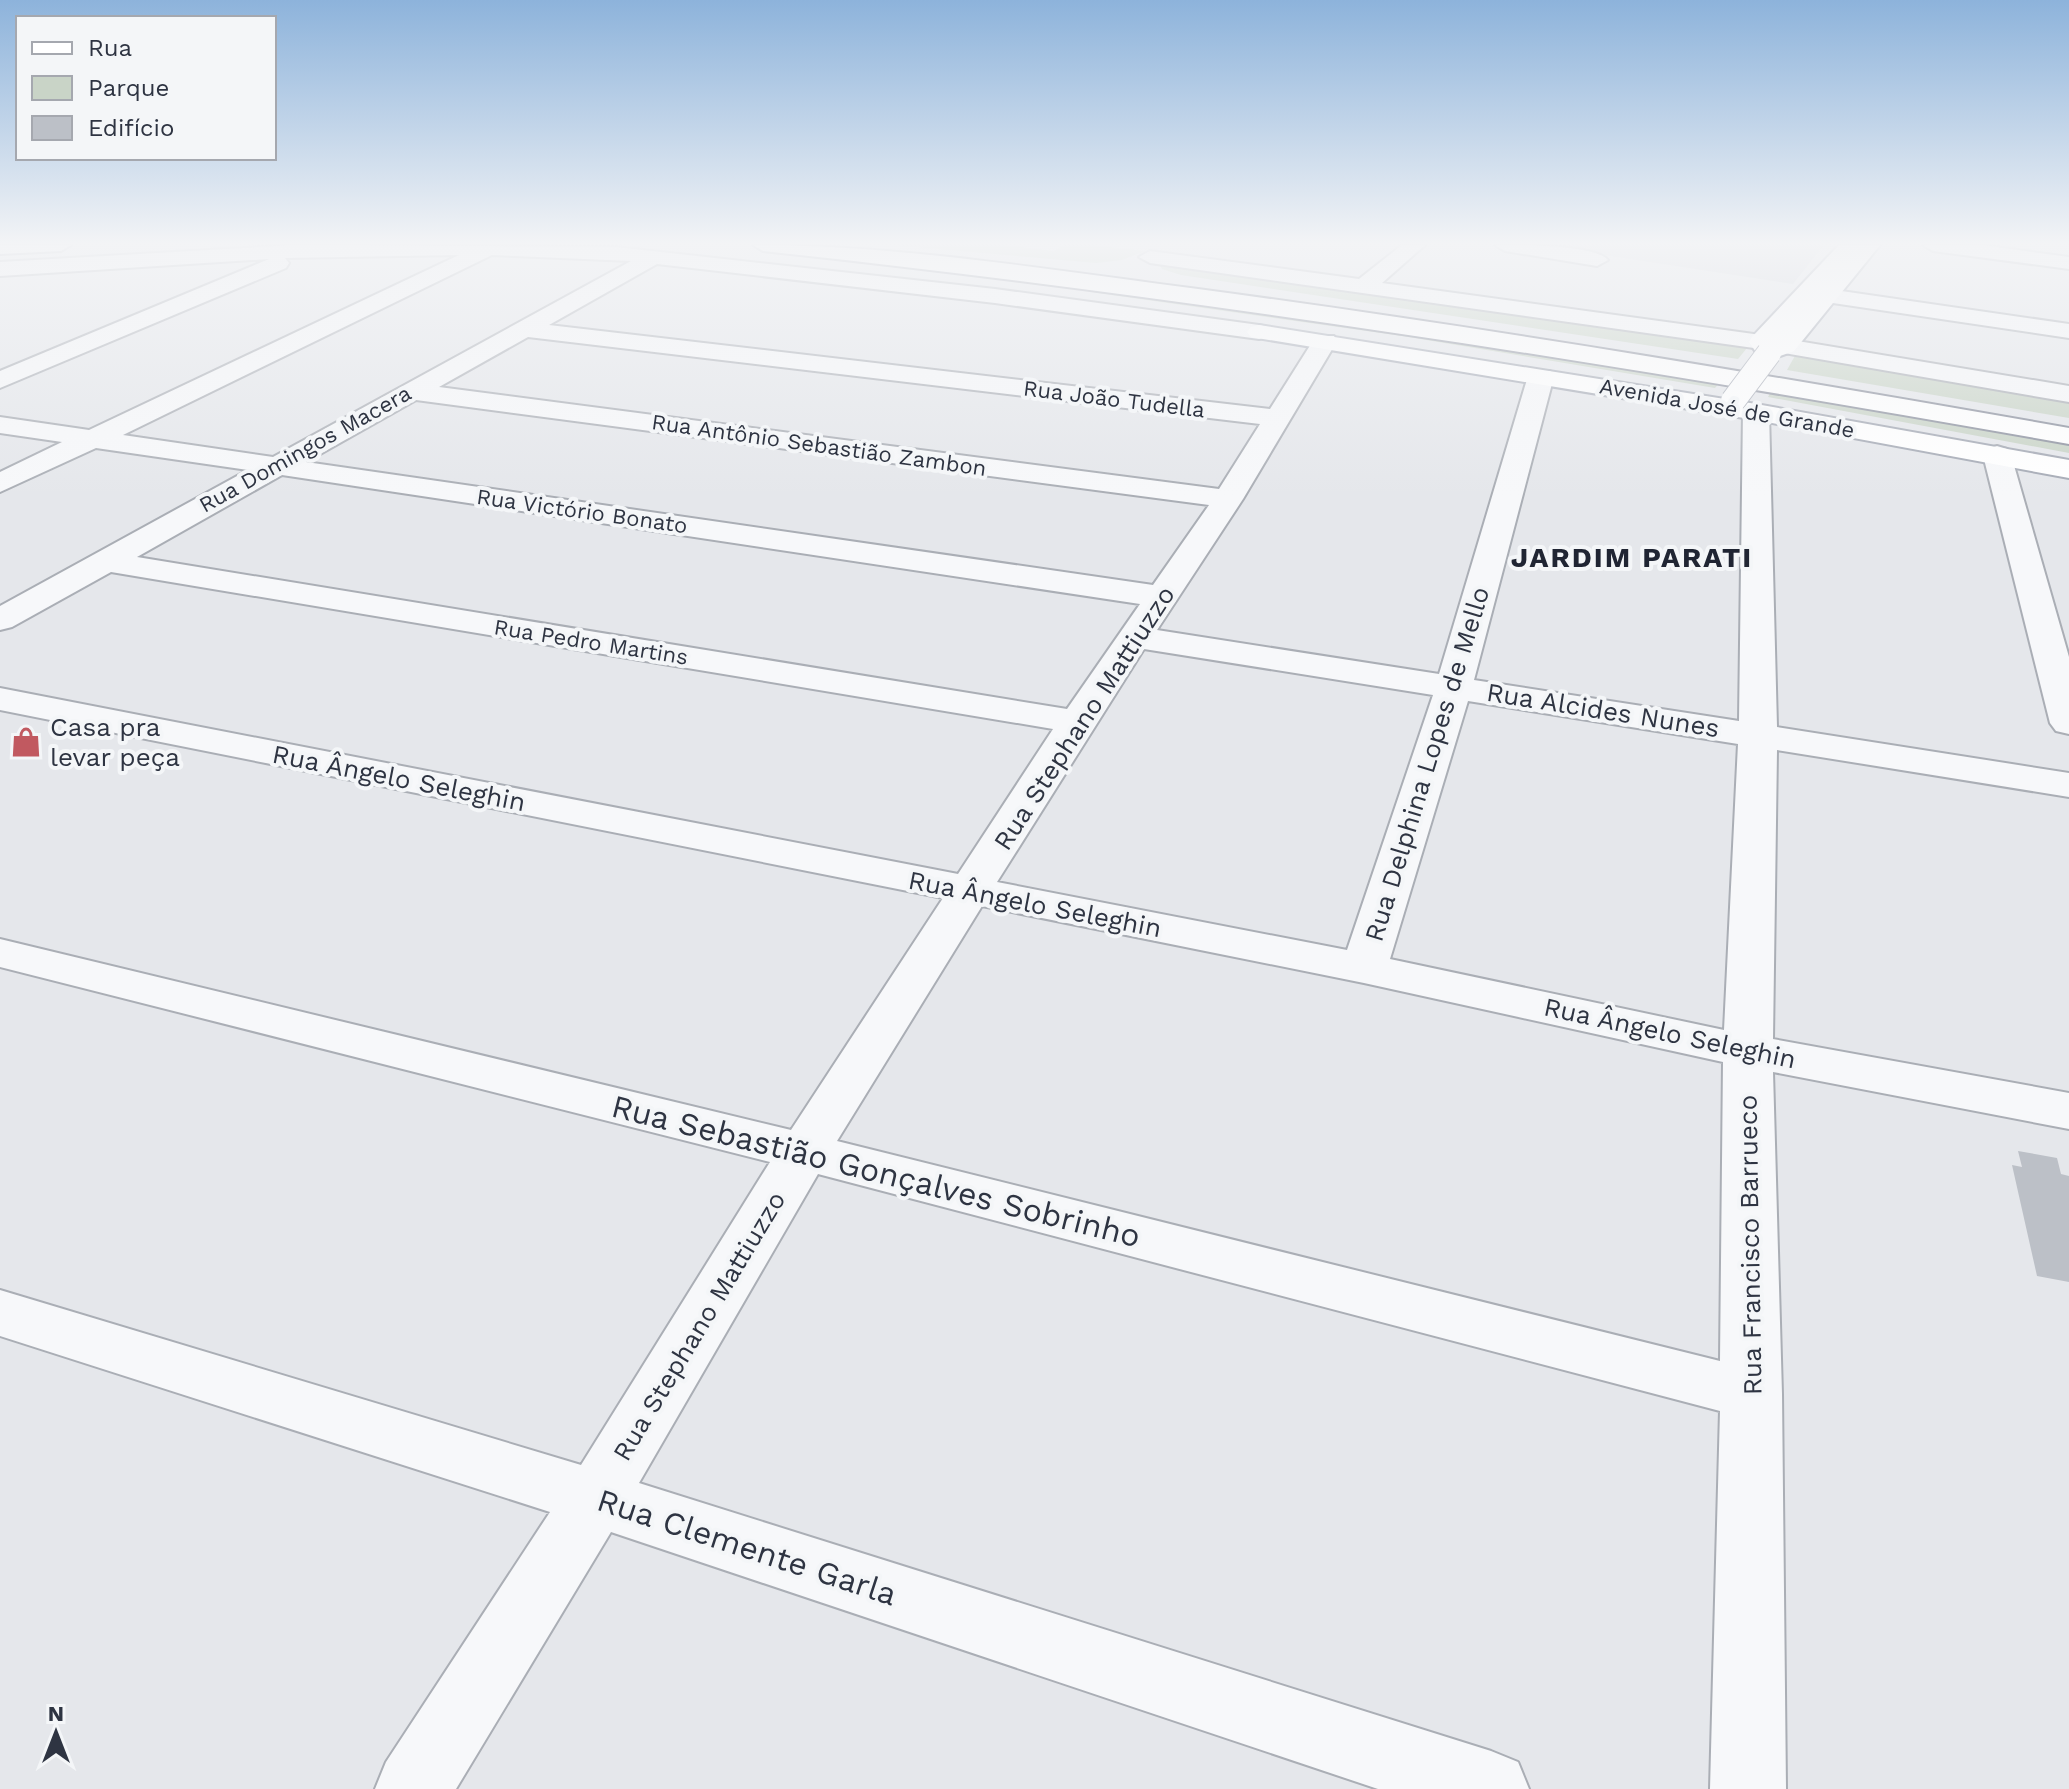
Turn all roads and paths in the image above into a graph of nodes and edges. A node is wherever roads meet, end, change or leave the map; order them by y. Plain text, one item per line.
1 (124, 328) edge
2 (323, 328) edge
3 (1233, 328) edge
4 (1243, 328) edge
5 (1429, 328) edge
6 (1533, 328) edge
7 (1618, 328) edge
8 (1787, 328) edge
9 (521, 329) joint
10 (1259, 332) junction
11 (1325, 341) junction
12 (1771, 347) junction
13 (1541, 376) junction
14 (0, 380) edge
15 (410, 391) junction
16 (2069, 394) edge
17 (1740, 407) junction
18 (1278, 418) junction
19 (0, 425) edge
20 (2069, 426) edge
21 (2069, 436) edge
22 (94, 438) junction
23 (1997, 455) junction
24 (275, 466) junction
25 (2069, 469) edge
26 (0, 483) edge
27 (1228, 499) junction
28 (105, 561) junction
29 (1164, 597) junction
30 (0, 620) edge
31 (1136, 637) junction
32 (1454, 687) junction
33 (0, 699) edge
34 (1077, 722) junction
35 (2069, 723) edge
36 (1758, 734) junction
37 (2069, 785) edge
38 (970, 892) junction
39 (0, 953) edge
40 (1364, 968) junction
41 (1748, 1051) junction
42 (2069, 1111) edge
43 (804, 1152) junction
44 (0, 1313) edge
45 (1751, 1394) junction
46 (596, 1498) junction
47 (413, 1789) edge
48 (1491, 1789) edge
49 (1748, 1789) edge

1 - 14 street
2 - 22 street
3 - 10 street, Avenida José de Grande
4 - 10 main road
5 - 21 main road
6 - 20 main road
7 - 12 street
8 - 12 main road
9 - 15 street, Rua Domingos Macera
9 - 18 street, Rua João Tudella
10 - 11 main road, Avenida José de Grande
11 - 13 main road, Avenida José de Grande
11 - 18 street, Rua Stephano Mattiuzzo
12 - 16 street
12 - 17 main road, bridge
13 - 17 main road, Avenida José de Grande
13 - 32 street, Rua Delphina Lopes de Mello
15 - 24 street, Rua Domingos Macera
15 - 27 street, Rua Antônio Sebastião Zambon
17 - 23 main road, Avenida José de Grande
17 - 36 street, Rua Francisco Barrueco
18 - 27 street, Rua Stephano Mattiuzzo
19 - 22 street, Rua Victório Bonato
22 - 24 street, Rua Victório Bonato
22 - 26 street
23 - 25 main road, Avenida José de Grande
23 - 35 street
24 - 28 street, Rua Domingos Macera
24 - 29 street, Rua Victório Bonato
27 - 29 street, Rua Stephano Mattiuzzo
28 - 30 street, Rua Domingos Macera
28 - 34 street, Rua Pedro Martins
29 - 31 street, Rua Stephano Mattiuzzo
31 - 32 street, Rua Alcides Nunes
31 - 34 street, Rua Stephano Mattiuzzo
32 - 36 street, Rua Alcides Nunes
32 - 40 street, Rua Delphina Lopes de Mello
33 - 38 street, Rua Ângelo Seleghin
34 - 38 street, Rua Stephano Mattiuzzo
36 - 37 street, Rua Alcides Nunes
36 - 41 street, Rua Francisco Barrueco
38 - 40 street, Rua Ângelo Seleghin
38 - 43 street, Rua Stephano Mattiuzzo
39 - 43 street, Rua Sebastião Gonçalves Sobrinho
40 - 41 street, Rua Ângelo Seleghin
41 - 42 street, Rua Ângelo Seleghin
41 - 45 street, Rua Francisco Barrueco
43 - 45 street, Rua Sebastião Gonçalves Sobrinho
43 - 46 street, Rua Stephano Mattiuzzo
44 - 46 street, Rua Clemente Garla
45 - 49 street, Rua Francisco Barrueco
46 - 47 street, Rua Stephano Mattiuzzo
46 - 48 street, Rua Clemente Garla

